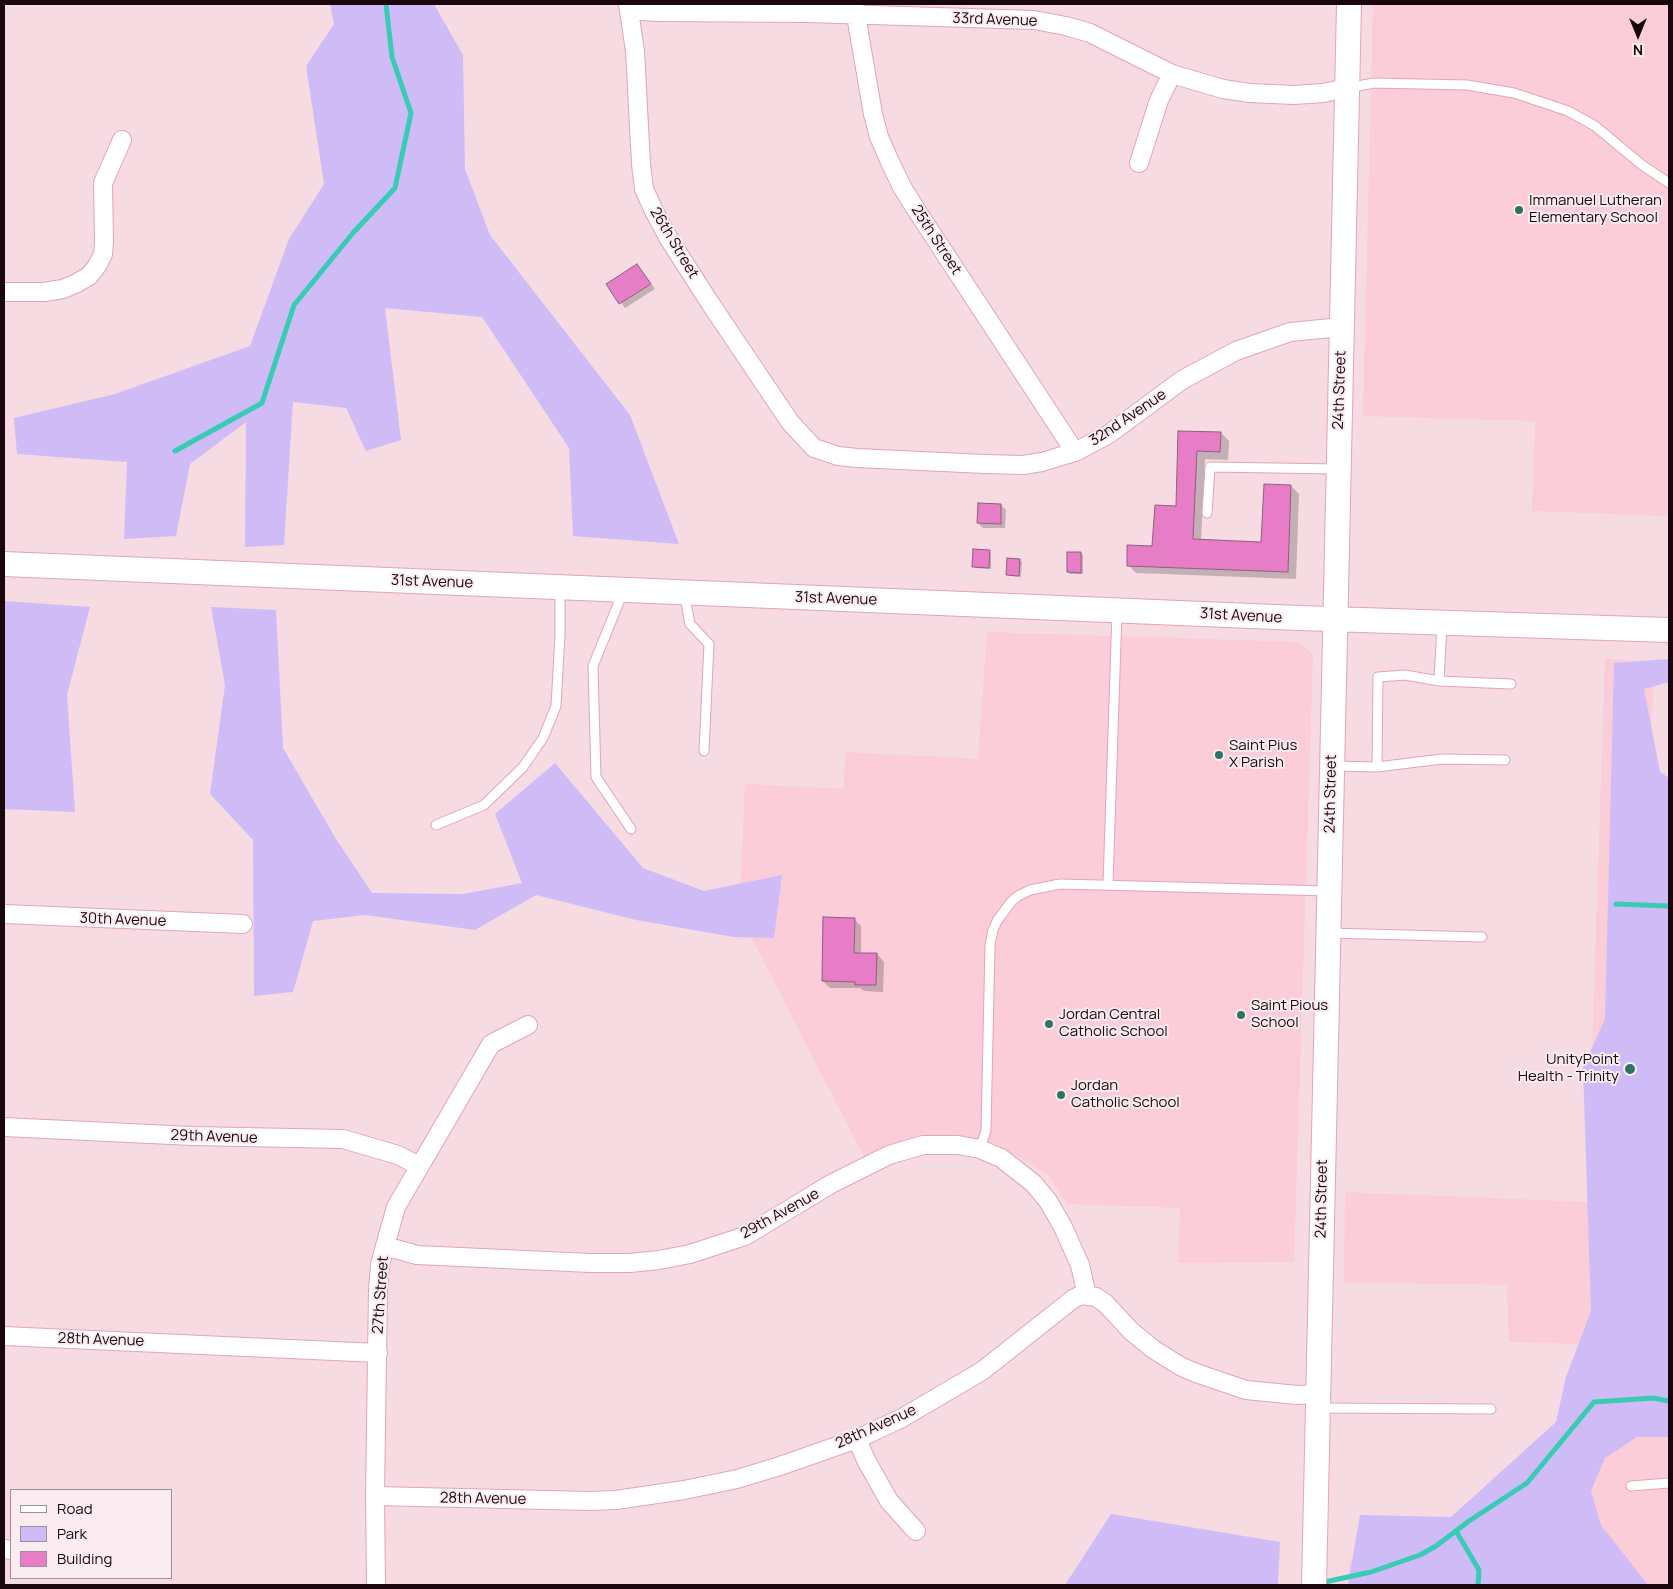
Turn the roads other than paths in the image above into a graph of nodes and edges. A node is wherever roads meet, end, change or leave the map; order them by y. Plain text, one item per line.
1 (1349, 4) edge
2 (629, 7) edge
3 (855, 10) edge
4 (1172, 74) junction
5 (1347, 88) junction
6 (122, 140) dead end
7 (1140, 163) dead end
8 (1669, 183) edge
9 (4, 292) edge
10 (1342, 327) junction
11 (814, 448) joint
12 (1075, 452) junction
13 (1338, 469) junction
14 (1207, 513) dead end
15 (4, 564) edge
16 (560, 587) junction
17 (624, 590) junction
18 (684, 592) junction
19 (1117, 610) junction
20 (1335, 619) junction
21 (1442, 624) junction
22 (1669, 630) edge
23 (1439, 682) junction
24 (1511, 684) dead end
25 (704, 751) dead end
26 (1505, 760) dead end
27 (1332, 766) junction
28 (1377, 767) junction
29 (436, 825) dead end
30 (631, 828) dead end
31 (1108, 884) junction
32 (1329, 891) junction
33 (4, 914) edge
34 (243, 924) dead end
35 (1328, 933) junction
36 (1482, 937) dead end
37 (528, 1025) dead end
38 (4, 1127) edge
39 (980, 1149) junction
40 (419, 1166) junction
41 (385, 1246) junction
42 (1087, 1295) junction
43 (4, 1336) edge
44 (378, 1353) junction
45 (1318, 1401) junction
46 (1491, 1409) dead end
47 (857, 1439) junction
48 (1669, 1483) edge
49 (1631, 1486) dead end
50 (375, 1496) junction
51 (916, 1531) dead end
52 (376, 1585) edge
53 (1314, 1585) edge

1 - 5 street, 24th Street
2 - 3 street, 33rd Avenue
2 - 11 street, 26th Street
3 - 4 street, 33rd Avenue
3 - 12 street, 25th Street
4 - 5 street, 33rd Avenue
4 - 7 street
5 - 8 lane
5 - 10 street, 24th Street
6 - 9 street
10 - 12 street, 32nd Avenue
10 - 13 street, 24th Street
11 - 12 street, 32nd Avenue
13 - 14 lane
13 - 20 street, 24th Street
15 - 16 street, 31st Avenue
16 - 17 street, 31st Avenue
16 - 29 lane
17 - 18 street, 31st Avenue
17 - 30 lane
18 - 19 street, 31st Avenue
18 - 25 lane
19 - 20 street, 31st Avenue
19 - 31 lane
20 - 21 street, 31st Avenue
20 - 27 street, 24th Street
21 - 22 street, 31st Avenue
21 - 23 lane
23 - 24 lane
23 - 28 lane
26 - 28 lane
27 - 28 lane
27 - 32 street, 24th Street
31 - 32 lane
31 - 39 lane
32 - 35 street, 24th Street
33 - 34 street, 30th Avenue
35 - 36 lane
35 - 45 street, 24th Street
37 - 40 street, 27th Street
38 - 40 street, 29th Avenue
39 - 41 street, 29th Avenue
39 - 42 street, 29th Avenue
40 - 41 street, 27th Street
41 - 44 street, 27th Street
42 - 45 street
42 - 47 street, 28th Avenue
43 - 44 street, 28th Avenue
44 - 50 street, 27th Street
45 - 46 lane
45 - 53 street, 24th Street
47 - 50 street, 28th Avenue
47 - 51 street
48 - 49 lane
50 - 52 street, 27th Street

